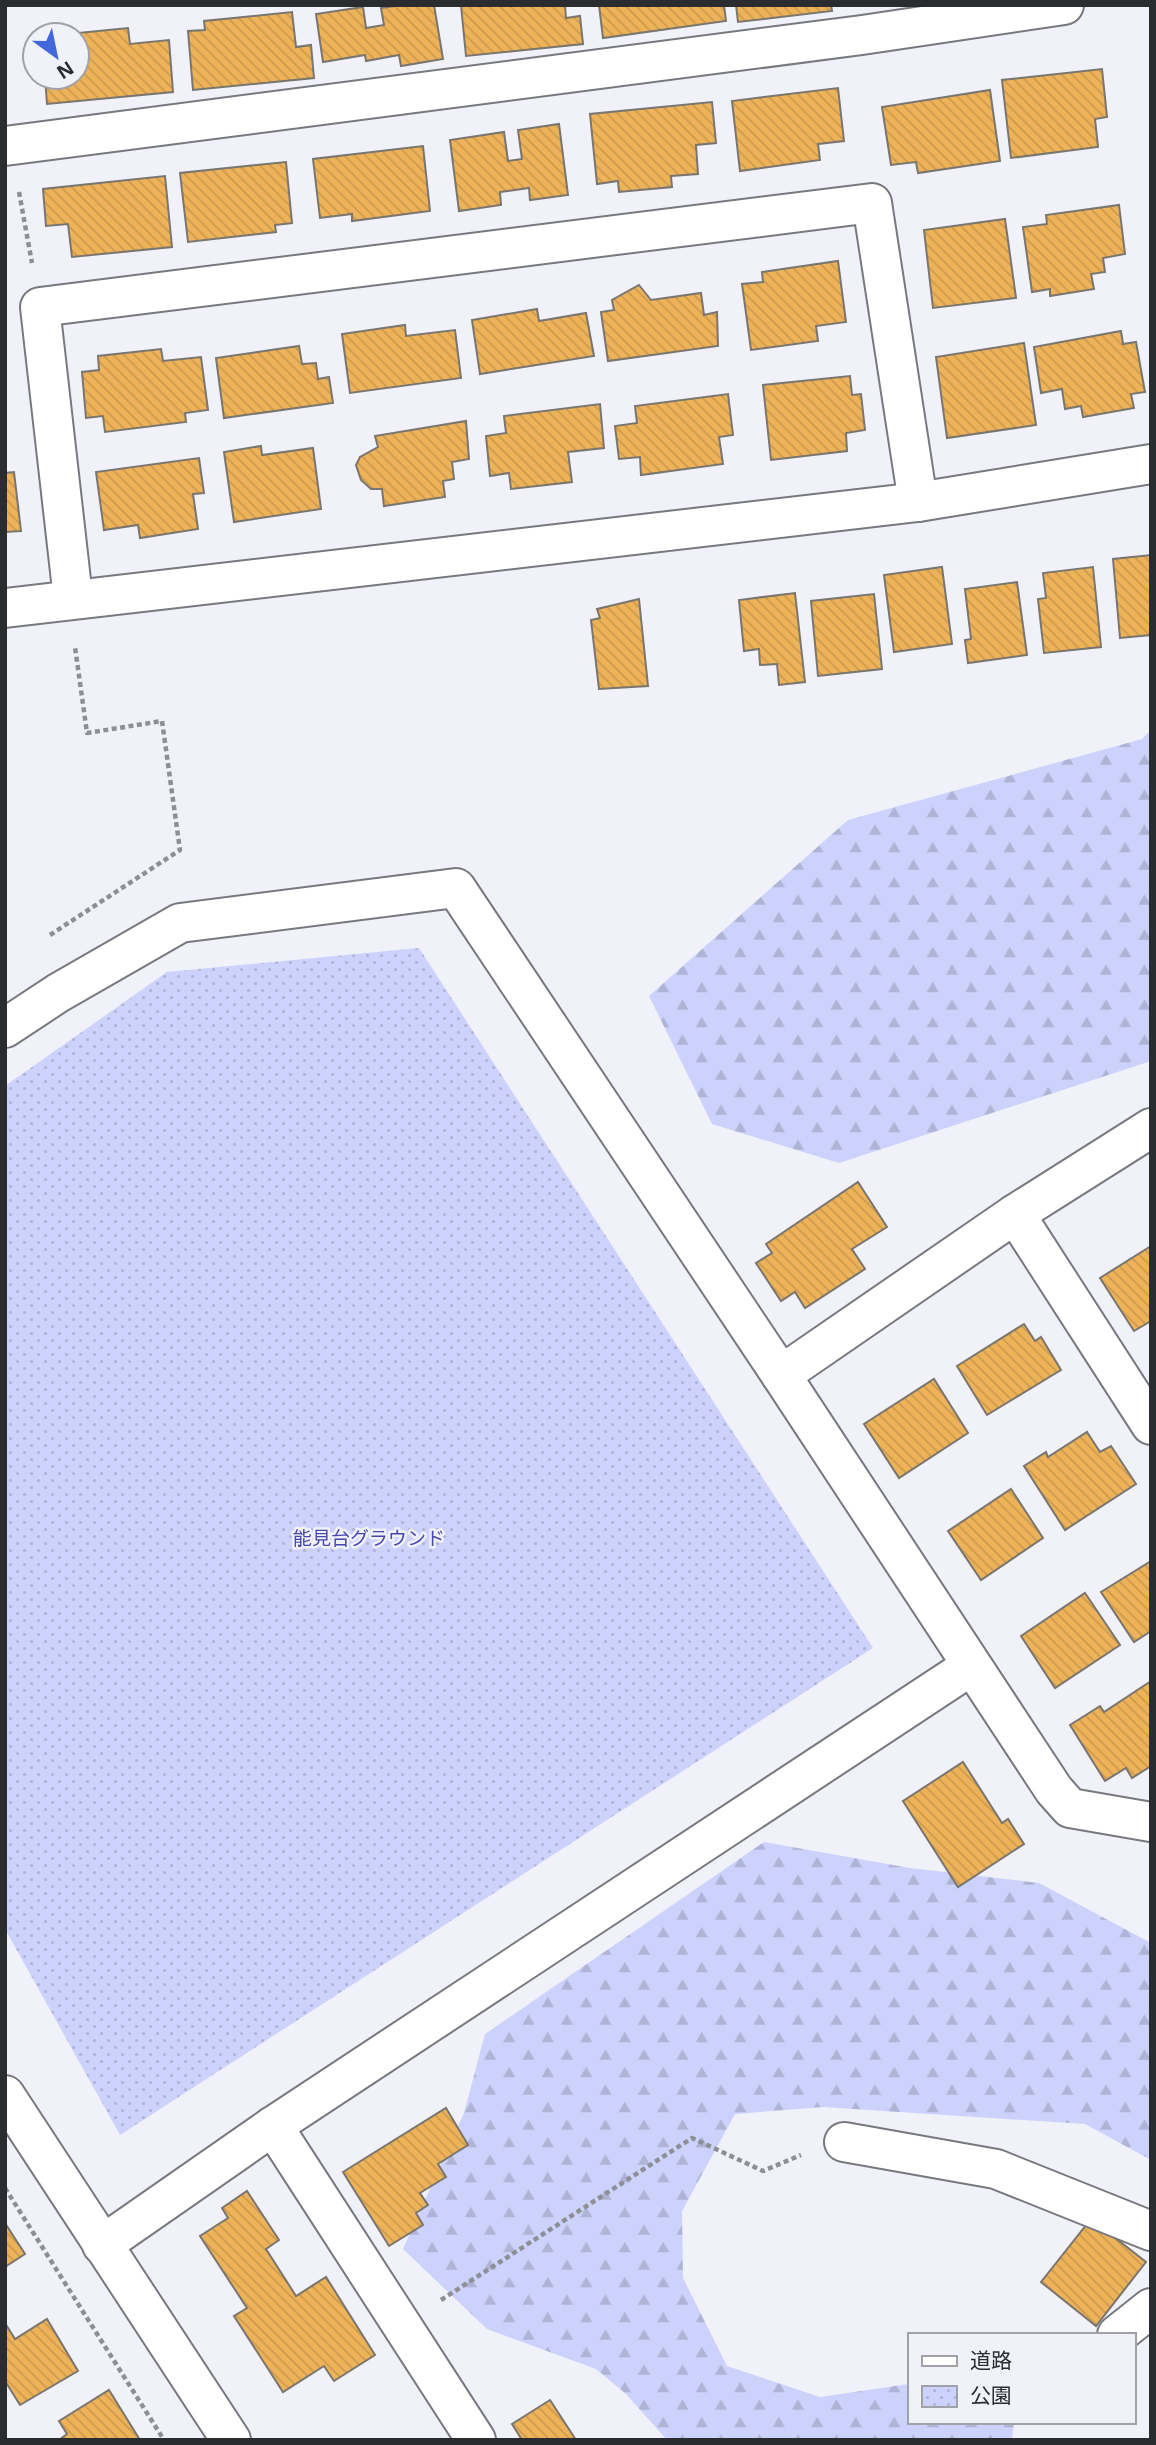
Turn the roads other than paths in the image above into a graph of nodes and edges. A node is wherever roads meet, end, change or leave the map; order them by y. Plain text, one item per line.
1 (1064, 5) edge
2 (8, 145) edge
3 (1151, 464) edge
4 (918, 502) junction
5 (73, 598) junction
6 (5, 608) edge
7 (5, 1028) edge
8 (1151, 1128) edge
9 (1015, 1214) junction
10 (781, 1375) junction
11 (1151, 1425) edge
12 (971, 1666) junction
13 (1151, 1822) edge
14 (5, 2095) edge
15 (272, 2126) junction
16 (844, 2142) road end
17 (1151, 2231) edge
18 (102, 2245) junction
19 (1151, 2308) edge
20 (1120, 2333) edge
21 (231, 2440) edge
22 (476, 2440) edge

1 - 2 street
3 - 4 street
4 - 5 street
4 - 5 street
5 - 6 street
7 - 10 street
8 - 9 street
9 - 10 street
9 - 11 street
10 - 12 street
12 - 13 street
12 - 15 street
14 - 18 street
15 - 18 street
15 - 22 street
16 - 17 street
18 - 21 street
19 - 20 street

